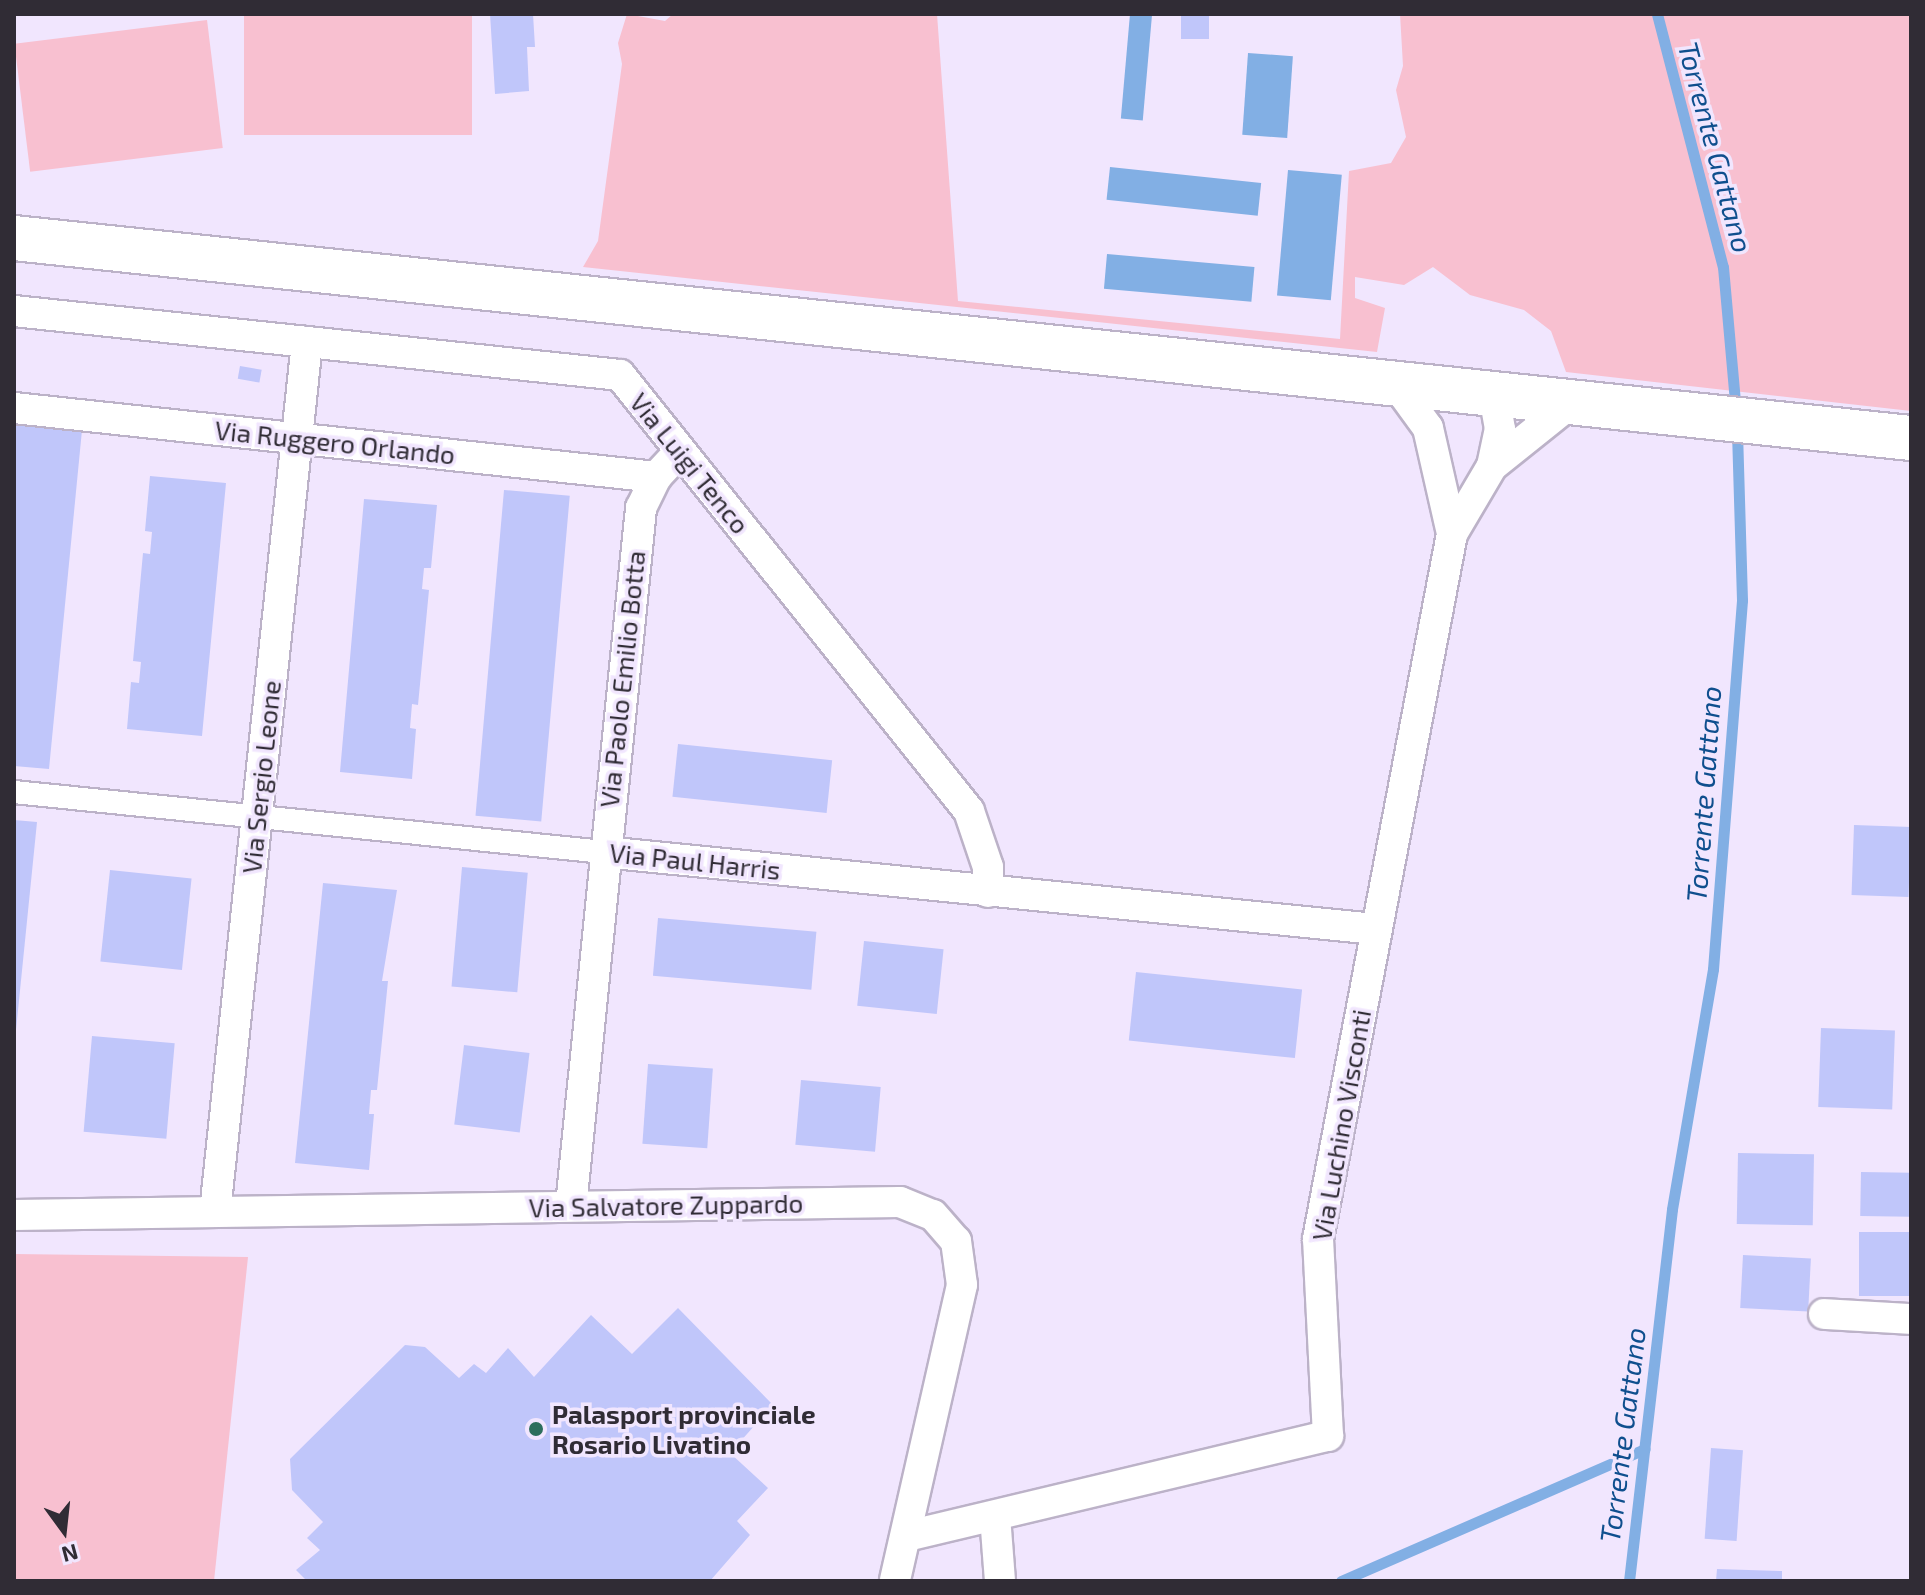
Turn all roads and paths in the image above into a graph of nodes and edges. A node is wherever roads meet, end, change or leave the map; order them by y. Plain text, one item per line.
1 (14, 238) edge
2 (14, 311) edge
3 (307, 342) junction
4 (1393, 380) junction
5 (1493, 391) junction
6 (1573, 401) junction
7 (14, 408) edge
8 (297, 438) junction
9 (1911, 438) edge
10 (680, 451) junction
11 (1492, 466) junction
12 (656, 477) junction
13 (1452, 534) junction
14 (14, 792) edge
15 (257, 817) junction
16 (604, 852) junction
17 (988, 892) junction
18 (1376, 929) junction
19 (571, 1206) junction
20 (215, 1212) junction
21 (14, 1215) edge
22 (1824, 1314) dead end
23 (1911, 1319) edge
24 (995, 1516) junction
25 (907, 1536) junction
26 (895, 1581) edge
27 (1000, 1581) edge

1 - 4 main road
2 - 3 street, Via Luigi Tenco
3 - 8 street, Via Sergio Leone
3 - 10 street, Via Luigi Tenco
4 - 5 main road
4 - 13 street, Via Luchino Visconti
5 - 6 main road
5 - 11 street, Via Luchino Visconti
6 - 9 main road
6 - 11 street, Via Luchino Visconti
7 - 8 street, Via Ruggero Orlando
8 - 12 street, Via Ruggero Orlando
8 - 15 street, Via Sergio Leone
10 - 12 street, Via Paolo Emilio Botta
10 - 17 street, Via Luigi Tenco
11 - 13 street, Via Luchino Visconti
12 - 16 street, Via Paolo Emilio Botta
13 - 18 street, Via Luchino Visconti
14 - 15 street, Via Paul Harris
15 - 16 street, Via Paul Harris
15 - 20 street, Via Sergio Leone
16 - 17 street, Via Paul Harris
16 - 19 street, Via Paolo Emilio Botta
17 - 18 street, Via Paul Harris
18 - 24 street, Via Luchino Visconti
19 - 20 street, Via Salvatore Zuppardo
19 - 25 street, Via Salvatore Zuppardo
20 - 21 street, Via Salvatore Zuppardo
22 - 23 street
24 - 25 street, Via Luchino Visconti
24 - 27 street
25 - 26 street, Via Salvatore Zuppardo

